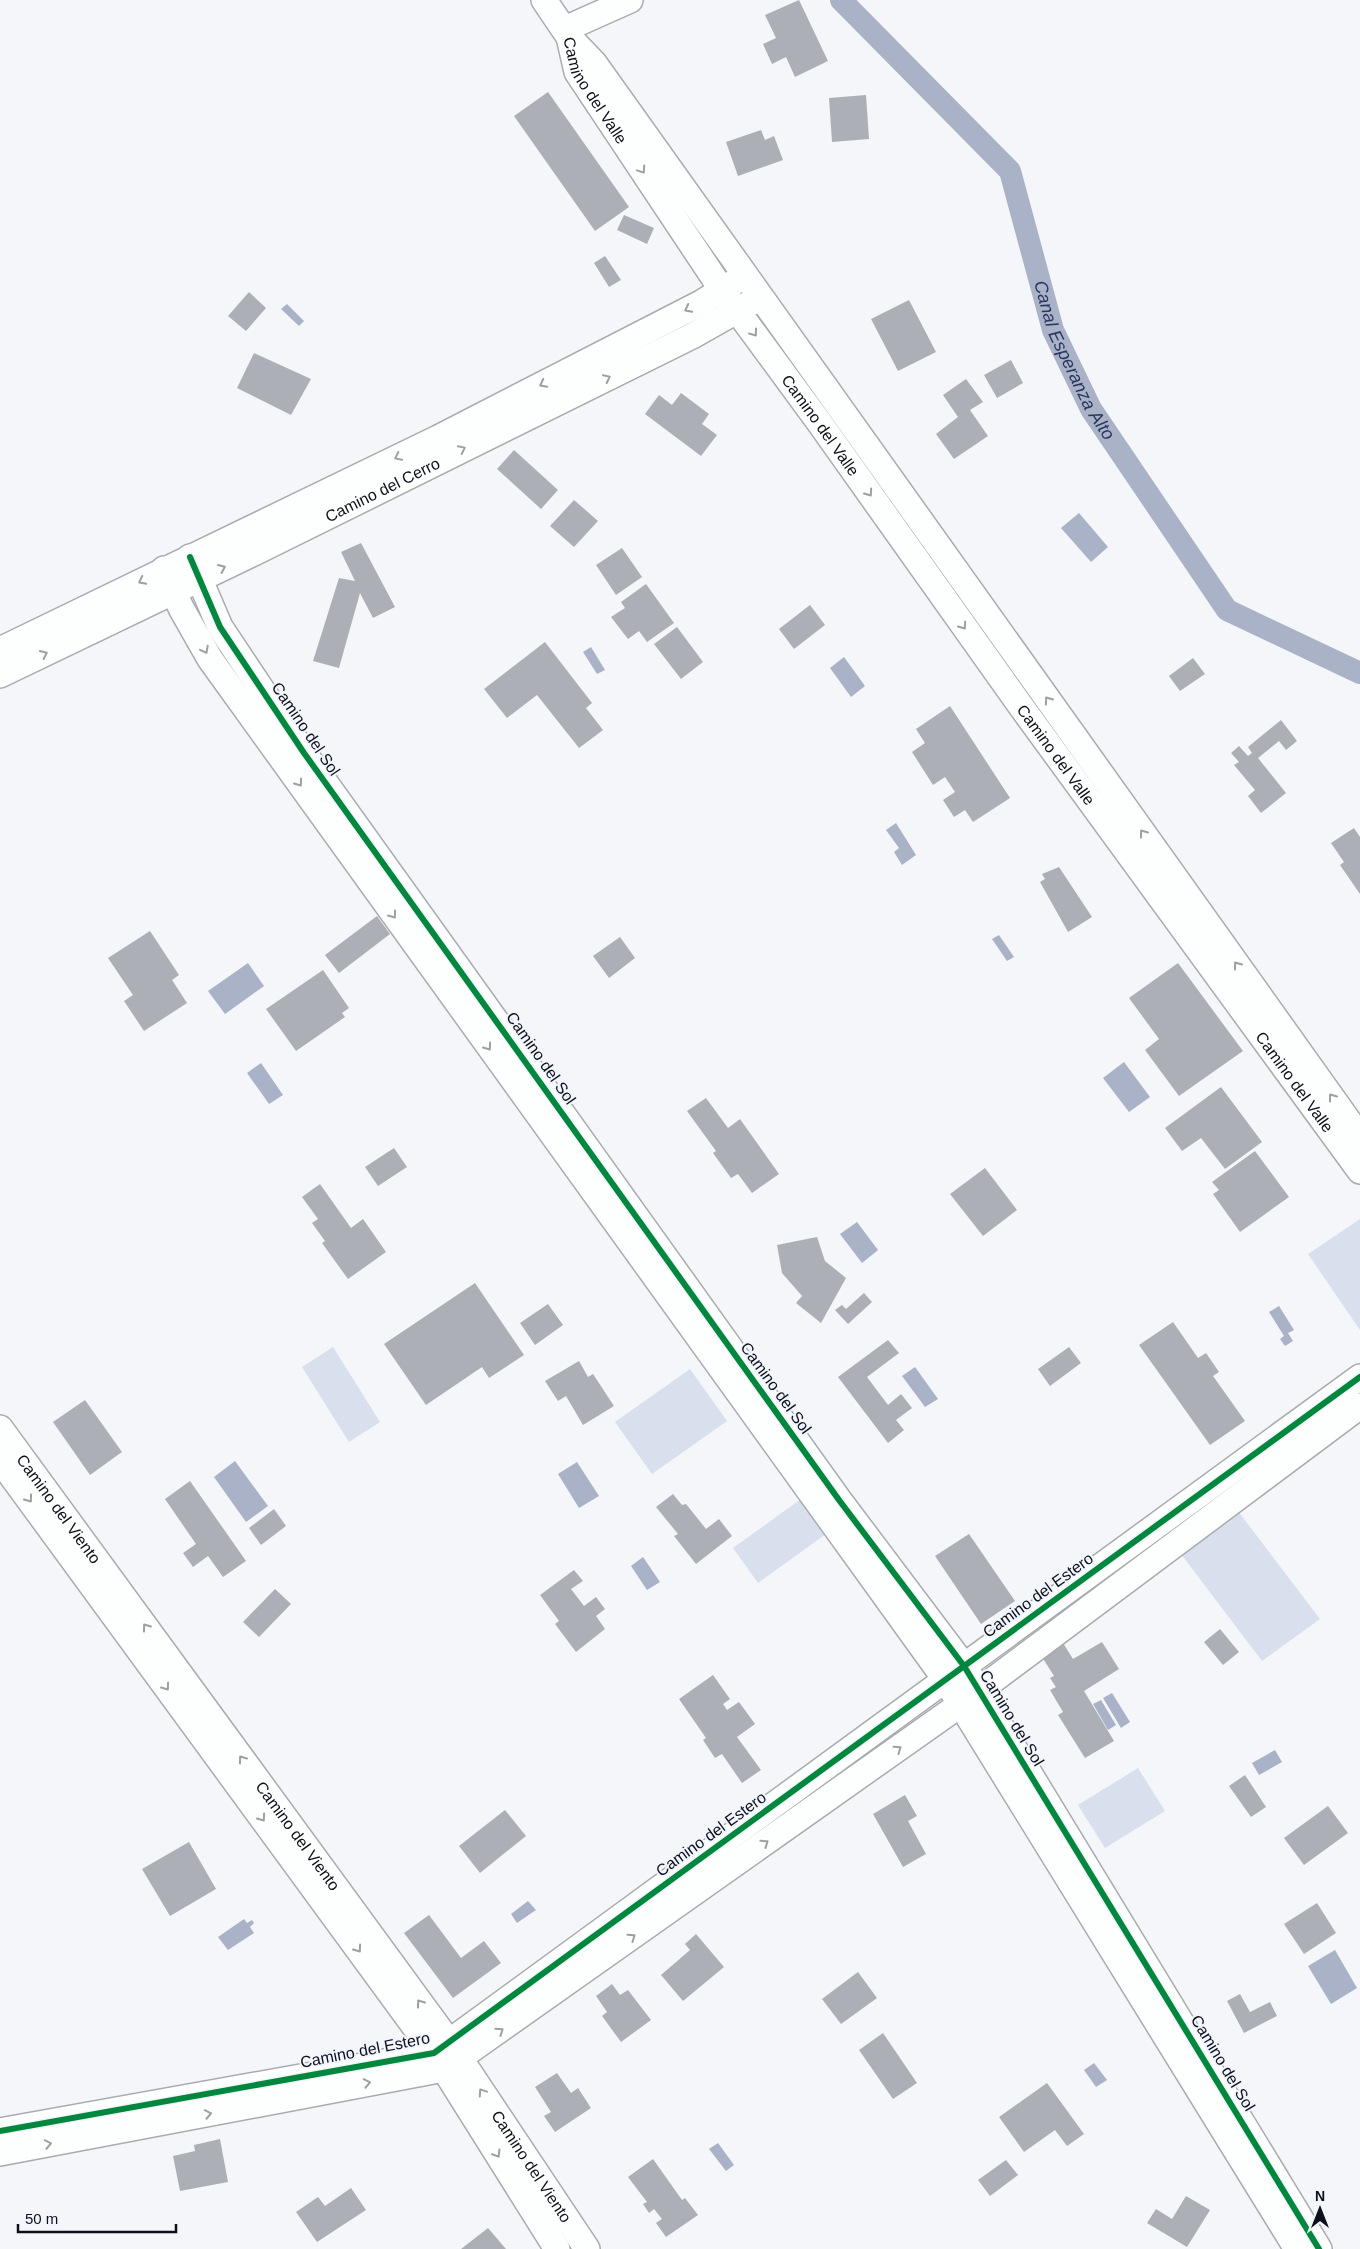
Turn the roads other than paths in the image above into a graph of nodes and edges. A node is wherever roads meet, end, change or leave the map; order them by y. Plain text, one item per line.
1 (544, 0) edge
2 (630, 0) edge
3 (567, 33) junction
4 (744, 275) junction
5 (722, 290) junction
6 (760, 297) junction
7 (738, 310) junction
8 (194, 568) junction
9 (173, 589) junction
10 (0, 650) edge
11 (0, 675) edge
12 (1360, 1136) edge
13 (1360, 1171) edge
14 (1360, 1377) edge
15 (1360, 1406) edge
16 (0, 1428) edge
17 (0, 1460) edge
18 (955, 1672) junction
19 (970, 1697) junction
20 (447, 2056) junction
21 (0, 2131) edge
22 (0, 2153) edge
23 (557, 2249) edge
24 (587, 2249) edge
25 (1297, 2249) edge
26 (1320, 2249) edge

1 - 3 street
2 - 3 street
3 - 4 street, Camino del Valle
3 -> 5 street, Camino del Valle
4 - 5 street, Camino del Cerro
4 - 6 street, Camino del Valle
5 - 7 street, Camino del Valle
5 -> 8 street, Camino del Cerro
6 - 7 street, Camino del Cerro
12 -> 6 street, Camino del Valle
8 -> 7 street, Camino del Cerro
7 -> 13 street, Camino del Valle
8 - 9 street, Camino del Cerro
8 - 18 street, Camino del Sol
9 -> 10 street, Camino del Cerro
11 -> 9 street, Camino del Cerro
9 -> 18 street, Camino del Sol
14 - 18 street, Camino del Estero
15 - 19 street, Camino del Estero
20 -> 16 street, Camino del Viento
17 -> 20 street, Camino del Viento
18 - 19 street, Camino del Sol
18 - 20 street, Camino del Estero
20 -> 19 street, Camino del Estero
19 - 25 street, Camino del Sol
19 - 26 street, Camino del Sol
20 - 21 street, Camino del Estero
22 -> 20 street, Camino del Estero
20 -> 23 street, Camino del Viento
24 -> 20 street, Camino del Viento

